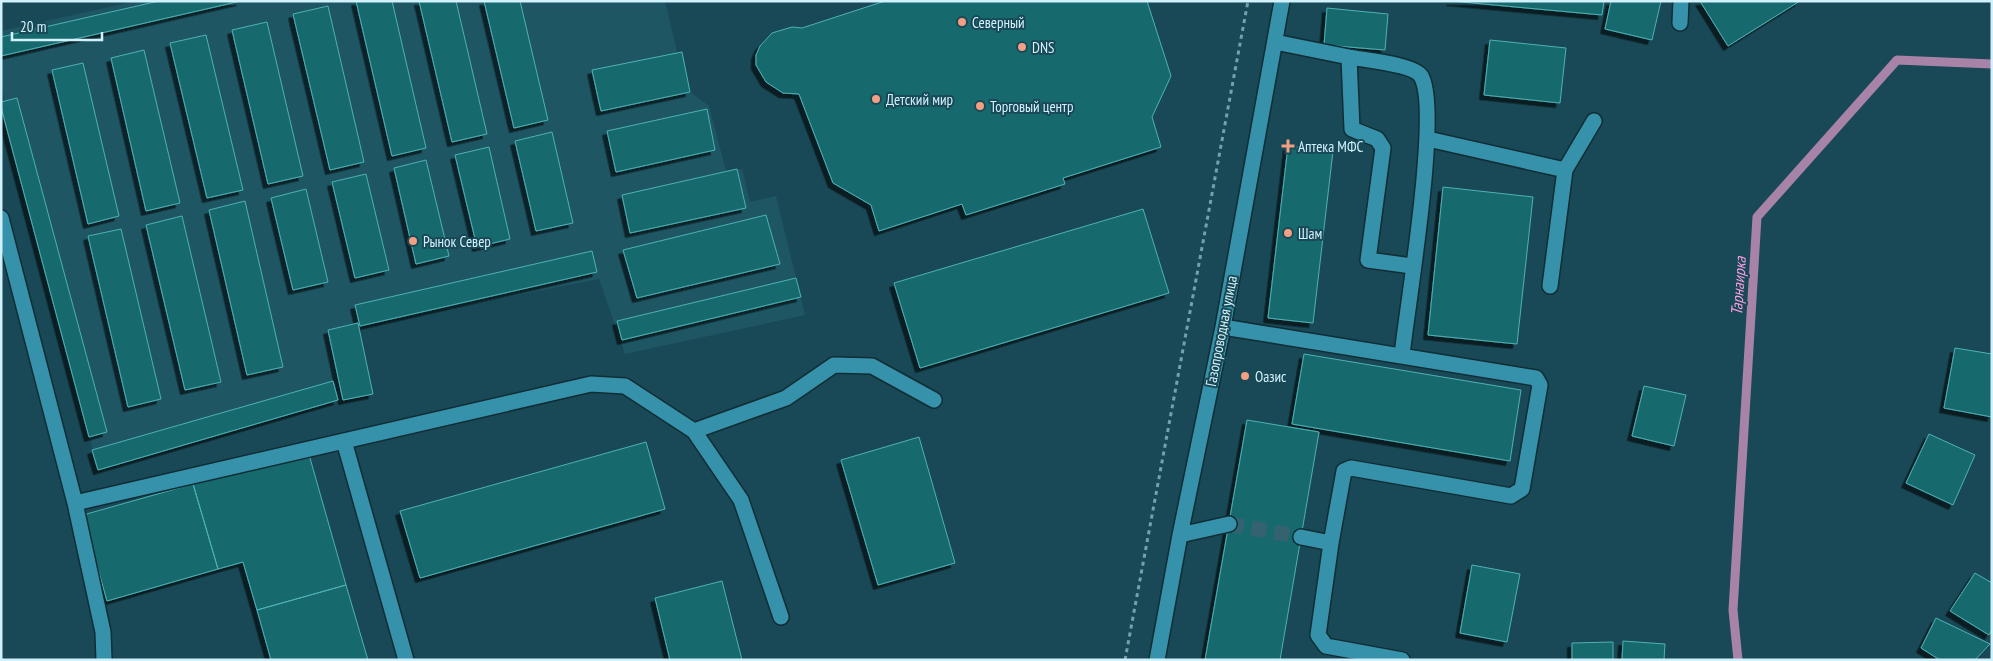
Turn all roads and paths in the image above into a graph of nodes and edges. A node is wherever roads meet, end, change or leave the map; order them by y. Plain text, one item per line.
1 (1248, 1) edge
2 (1282, 1) edge
3 (1681, 1) edge
4 (1680, 23) dead end
5 (1275, 42) junction
6 (1349, 57) junction
7 (1594, 121) dead end
8 (1428, 139) junction
9 (1565, 170) junction
10 (1, 218) edge
11 (1412, 266) junction
12 (7, 268) edge
13 (1550, 286) dead end
14 (1223, 327) junction
15 (1402, 355) junction
16 (934, 400) dead end
17 (694, 431) junction
18 (344, 441) junction
19 (75, 503) junction
20 (1229, 524) tunnel mouth
21 (1180, 535) junction
22 (1301, 537) tunnel mouth
23 (1332, 542) junction
24 (781, 617) dead end
25 (104, 660) edge
26 (406, 660) edge
27 (1125, 660) edge
28 (1158, 660) edge
29 (1402, 660) edge

1 - 27 path
2 - 5 street, Газопроводная улица
3 - 4 street
5 - 6 street
5 - 14 street, Газопроводная улица
6 - 8 street
6 - 11 street
7 - 9 street
8 - 9 street
8 - 11 street
9 - 13 street
10 - 12 street
11 - 15 street
12 - 19 street
14 - 15 street
14 - 21 street, Газопроводная улица
15 - 23 street
16 - 17 street
17 - 18 street
17 - 24 street
18 - 19 street
18 - 26 street
19 - 25 street
20 - 21 street
21 - 28 street, Газопроводная улица
22 - 23 street
23 - 29 street

